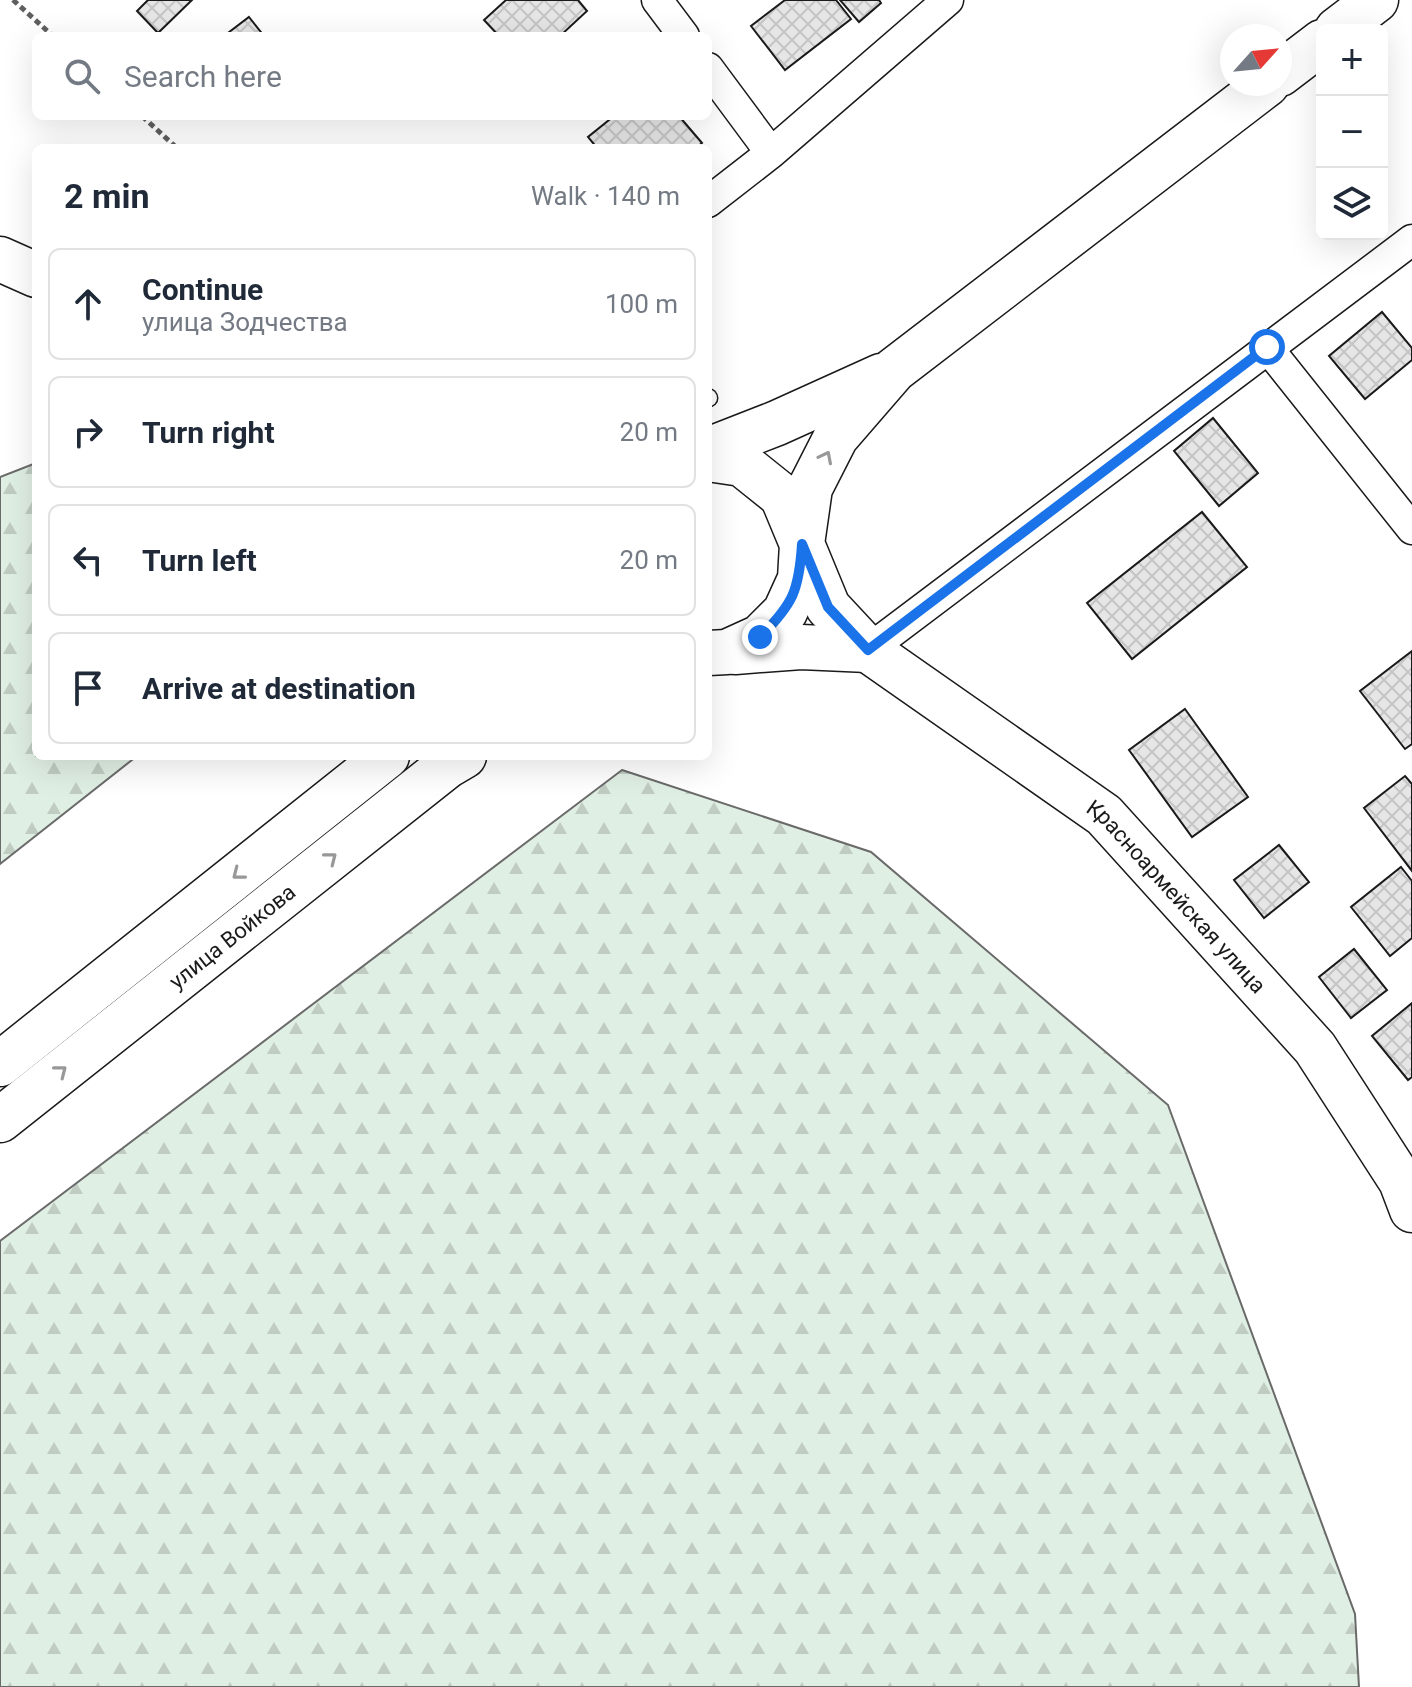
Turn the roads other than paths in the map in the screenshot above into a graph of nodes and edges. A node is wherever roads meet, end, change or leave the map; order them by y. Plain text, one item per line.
1 (657, 0) edge
2 (948, 0) edge
3 (1376, 0) edge
4 (1345, 24) edge
5 (681, 32) edge
6 (1316, 47) edge
7 (1292, 65) edge
8 (712, 73) edge
9 (1251, 96) edge
10 (771, 153) junction
11 (712, 199) edge
12 (1412, 240) edge
13 (0, 259) edge
14 (32, 273) edge
15 (1267, 347) junction
16 (894, 370) junction
17 (712, 448) edge
18 (712, 460) edge
19 (1412, 529) edge
20 (802, 544) junction
21 (868, 650) junction
22 (718, 653) edge
23 (382, 760) edge
24 (457, 760) edge
25 (0, 1064) edge
26 (0, 1120) edge
27 (1412, 1210) edge

1 - 5 street
2 - 10 street
3 - 4 main road
6 - 7 main road
8 - 10 street
9 - 16 main road
10 - 11 street
12 - 15 street
13 - 14 main road
15 - 19 street
15 - 21 street
16 - 17 main road
20 -> 16 main road
18 - 20 main road, Красноармейская улица
20 - 21 main road, Красноармейская улица
20 - 22 main road
21 - 22 main road
21 - 27 main road, Красноармейская улица
23 -> 25 main road, улица Войкова
26 -> 24 main road, улица Войкова

